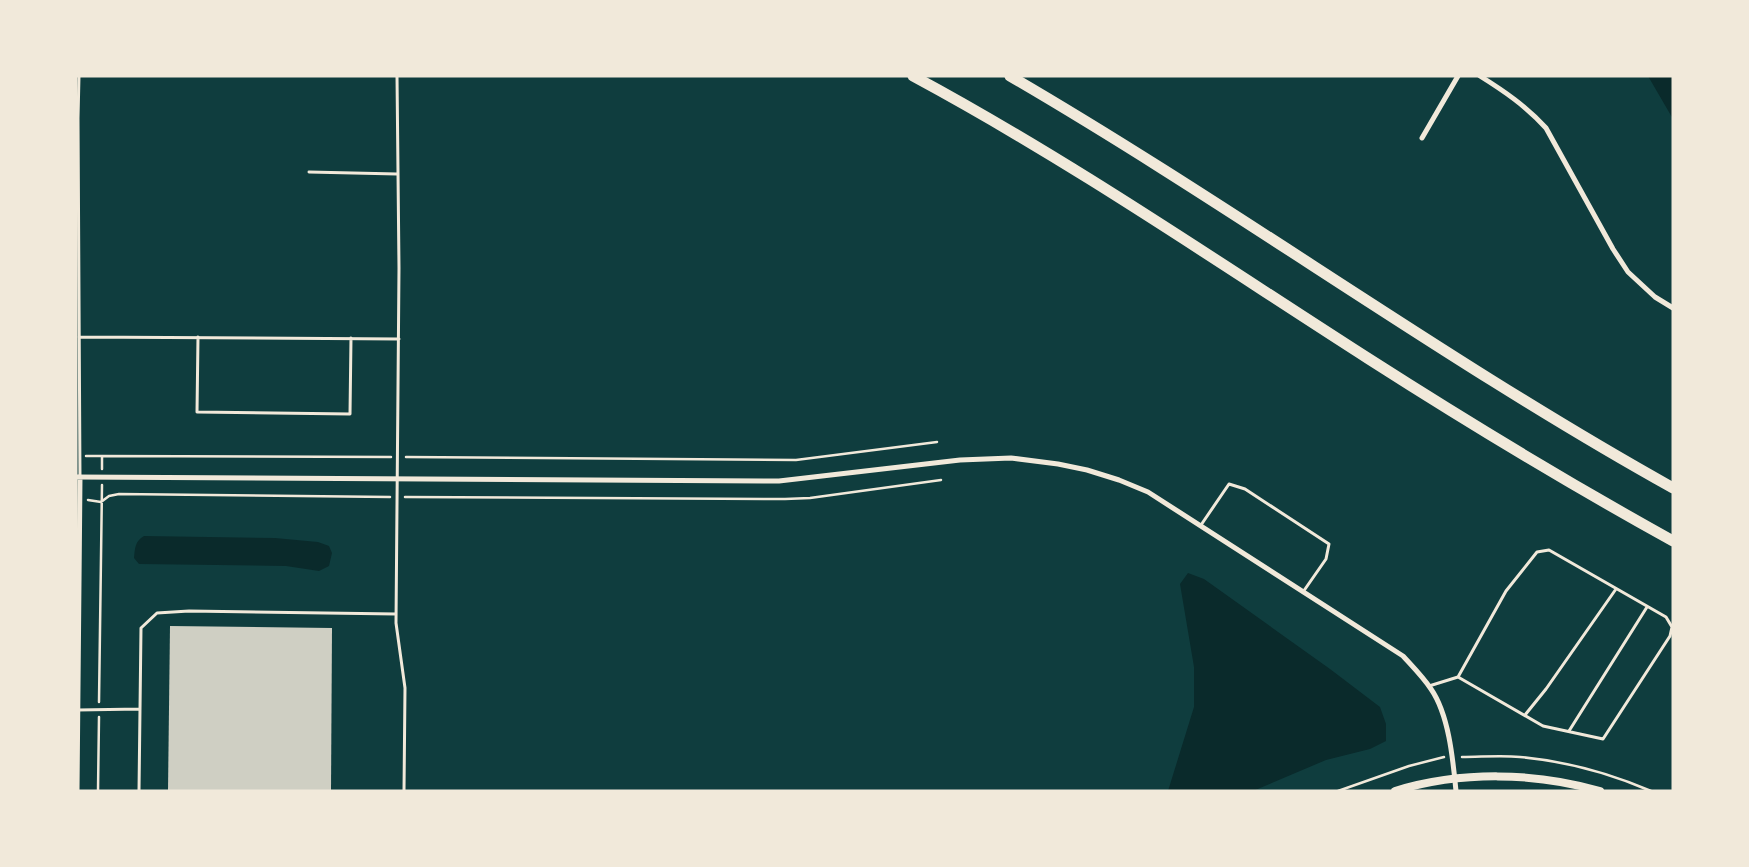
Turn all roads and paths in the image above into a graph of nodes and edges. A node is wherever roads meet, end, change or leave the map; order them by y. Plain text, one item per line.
1 (79, 76) edge
2 (397, 76) edge
3 (913, 76) edge
4 (1010, 76) edge
5 (1458, 76) edge
6 (1480, 76) edge
7 (1422, 138) dead end
8 (309, 172) dead end
9 (397, 174) junction
10 (1673, 308) edge
11 (79, 337) junction
12 (198, 338) junction
13 (351, 338) junction
14 (399, 338) junction
15 (937, 442) dead end
16 (80, 456) junction
17 (102, 456) junction
18 (398, 458) junction
19 (78, 477) edge
20 (102, 478) junction
21 (398, 479) junction
22 (941, 480) dead end
23 (1673, 488) edge
24 (398, 497) junction
25 (101, 502) junction
26 (1201, 525) junction
27 (1673, 541) edge
28 (1616, 589) junction
29 (1303, 592) junction
30 (1647, 607) junction
31 (396, 614) junction
32 (1458, 678) junction
33 (1429, 686) junction
34 (140, 709) junction
35 (78, 710) junction
36 (99, 710) junction
37 (1525, 716) junction
38 (1569, 731) junction
39 (1470, 757) dead end
40 (1432, 759) dead end
41 (1454, 778) junction
42 (77, 791) edge
43 (98, 791) edge
44 (139, 791) edge
45 (404, 791) edge
46 (1338, 791) edge
47 (1395, 791) edge
48 (1456, 791) edge
49 (1600, 791) edge
50 (1651, 791) edge

1 - 11 lane
2 - 9 lane
3 - 27 highway
4 - 23 highway
5 - 7 street
6 - 10 street
8 - 9 lane
9 - 14 lane
11 - 12 lane
11 - 16 lane
12 - 13 lane
12 - 13 lane
13 - 14 lane
14 - 18 lane
15 - 18 path
16 - 17 path
16 - 19 lane
17 - 18 path
17 - 20 path
18 - 21 lane
19 - 20 street
19 - 35 street
20 - 21 street
20 - 25 path
21 - 24 lane
21 - 26 street
22 - 24 path
24 - 25 path
24 - 31 lane
25 - 36 path
26 - 29 street
26 - 29 lane
28 - 30 lane
28 - 32 lane
28 - 37 lane
29 - 33 street
30 - 38 lane
30 - 38 lane
31 - 34 lane
31 - 45 lane
32 - 33 lane
32 - 37 lane
33 - 41 street
34 - 36 lane
34 - 44 lane
35 - 36 lane
35 - 42 street
36 - 43 path
37 - 38 lane
39 - 50 path
40 - 46 path
41 - 47 street
41 - 48 street
41 - 49 street

